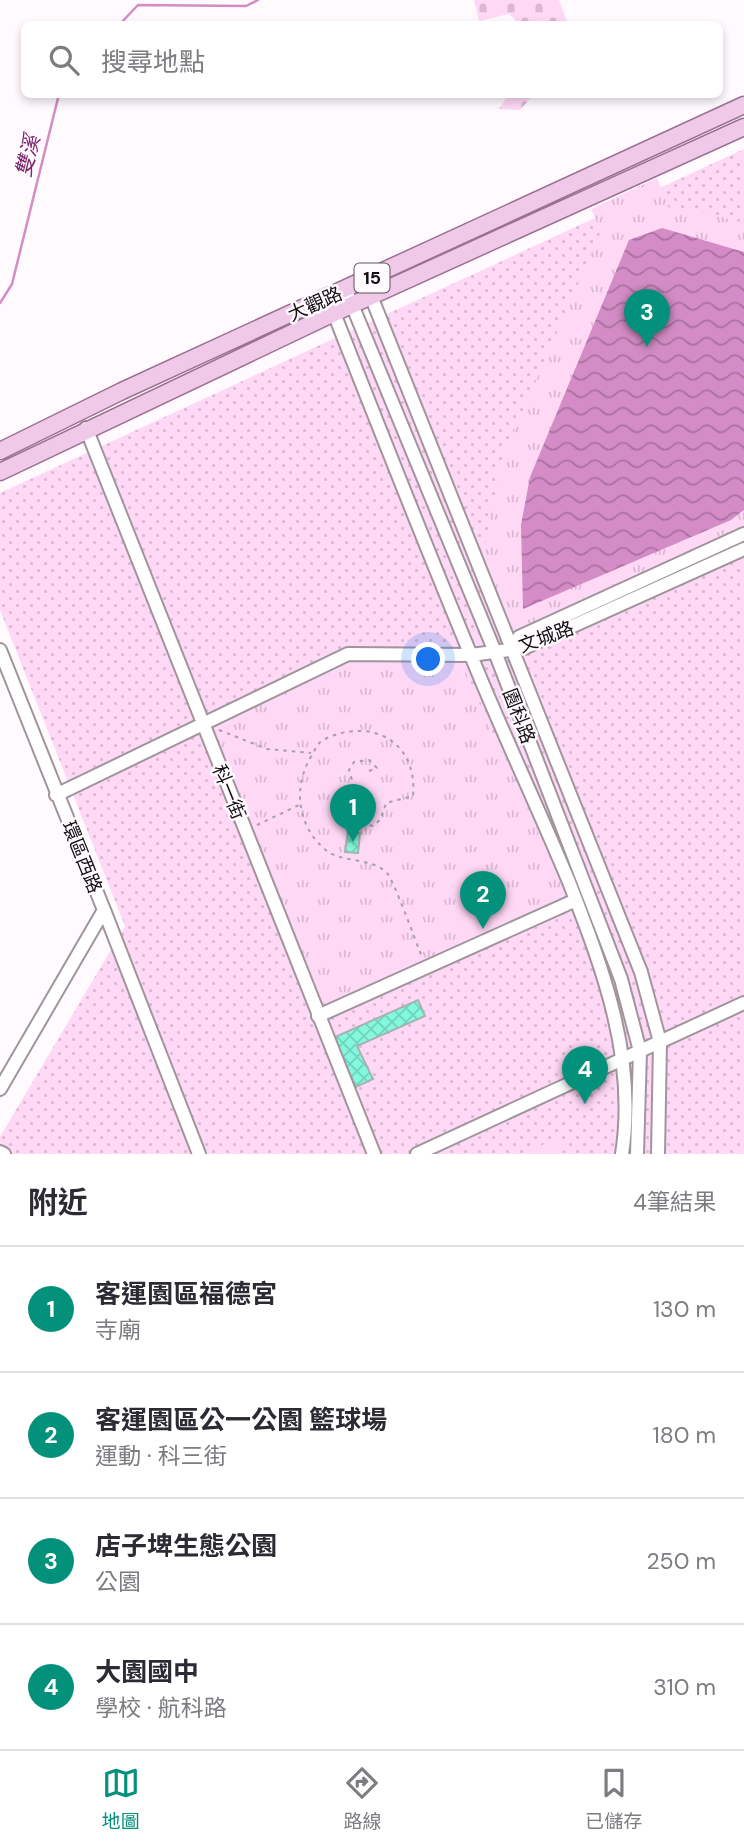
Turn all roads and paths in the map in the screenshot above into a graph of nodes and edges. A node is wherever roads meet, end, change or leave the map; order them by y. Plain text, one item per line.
1 (744, 105) edge
2 (744, 127) edge
3 (368, 289) junction
4 (349, 298) junction
5 (331, 306) junction
6 (86, 428) junction
7 (0, 452) edge
8 (0, 472) edge
9 (744, 534) edge
10 (744, 549) edge
11 (510, 649) junction
12 (0, 650) edge
13 (495, 652) junction
14 (471, 655) junction
15 (201, 723) junction
16 (313, 753) junction
17 (369, 771) dead end
18 (56, 795) junction
19 (300, 804) junction
20 (244, 831) junction
21 (576, 900) junction
22 (104, 910) junction
23 (426, 967) junction
24 (744, 1003) edge
25 (318, 1016) junction
26 (660, 1042) junction
27 (640, 1051) junction
28 (624, 1058) junction
29 (0, 1089) edge
30 (199, 1154) edge
31 (374, 1154) edge
32 (417, 1154) edge
33 (622, 1154) edge
34 (637, 1154) edge
35 (658, 1154) edge

1 - 3 main road, 大觀路 / 15
2 - 3 main road, 大觀路 / 15
3 - 4 main road, 大觀路 / 15
3 - 11 street
4 - 5 main road, 大觀路 / 15
4 - 13 street, 園科路
5 - 6 main road, 大觀路 / 15
5 - 7 main road, 大觀路 / 15
5 - 14 street
6 - 8 main road, 大觀路 / 15
6 - 15 street, 科一街
9 - 11 street, 文城路
10 - 11 street, 文城路
11 - 13 street
11 - 26 street
12 - 18 street, 環區西路
13 - 14 street
13 - 27 street, 園科路
14 - 15 street
14 - 21 street
15 - 16 path
15 - 18 street
15 - 20 street, 科一街
16 - 17 path
16 - 19 path
18 - 22 street, 環區西路
19 - 20 path
19 - 23 path
20 - 25 street, 科一街
21 - 23 street
21 - 28 street
22 - 29 street, 環區西路
22 - 30 street
23 - 25 street
24 - 26 street
25 - 31 street, 科一街
26 - 27 street
26 - 35 street
27 - 28 street
27 - 34 street, 園科路
28 - 32 street
28 - 33 street

